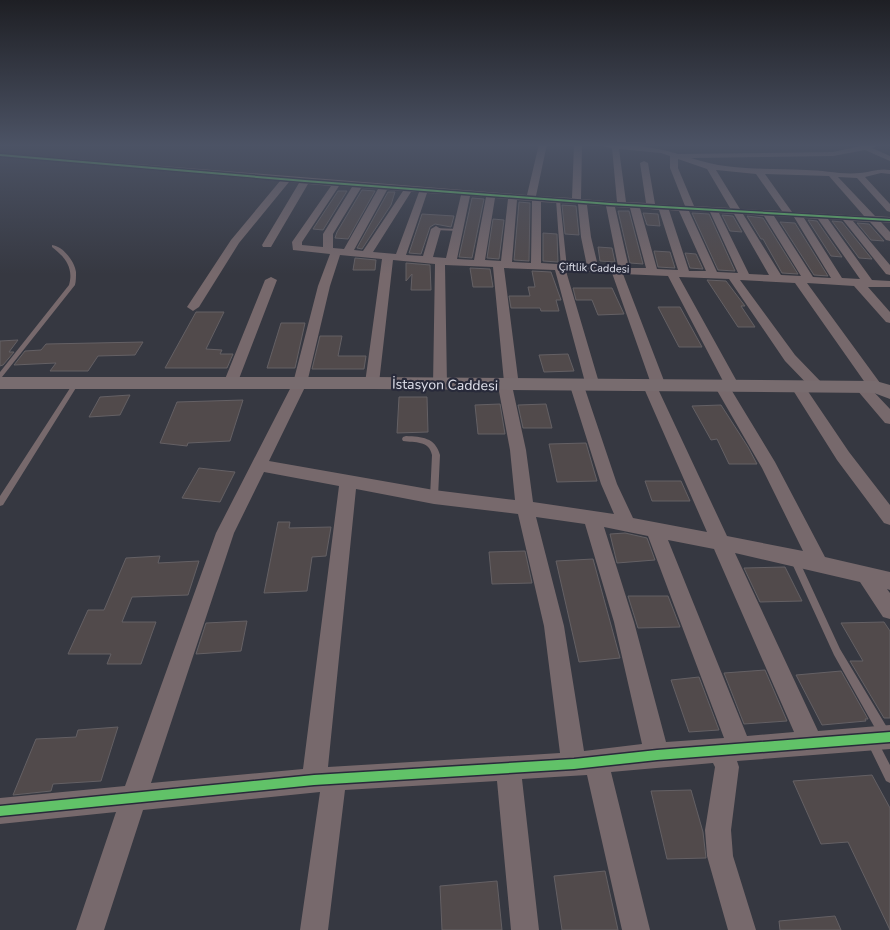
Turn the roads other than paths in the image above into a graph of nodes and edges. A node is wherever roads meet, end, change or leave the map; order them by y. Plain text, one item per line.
1 (280, 187) edge
2 (302, 187) edge
3 (334, 187) edge
4 (357, 187) edge
5 (384, 187) edge
6 (394, 187) edge
7 (536, 187) edge
8 (579, 187) edge
9 (620, 187) edge
10 (648, 187) edge
11 (680, 187) edge
12 (723, 187) edge
13 (771, 187) edge
14 (844, 187) edge
15 (869, 187) edge
16 (409, 188) junction
17 (424, 190) junction
18 (466, 193) junction
19 (491, 195) junction
20 (513, 196) junction
21 (534, 198) junction
22 (558, 200) junction
23 (579, 202) junction
24 (610, 204) junction
25 (622, 205) junction
26 (634, 206) junction
27 (651, 207) junction
28 (663, 207) junction
29 (687, 209) junction
30 (713, 210) junction
31 (890, 210) edge
32 (738, 212) junction
33 (768, 213) junction
34 (793, 215) junction
35 (822, 217) junction
36 (846, 218) junction
37 (873, 219) junction
38 (890, 220) edge
39 (436, 229) joint
40 (458, 230) junction
41 (890, 238) edge
42 (267, 245) dead end
43 (54, 246) dead end
44 (337, 252) junction
45 (366, 254) junction
46 (394, 257) junction
47 (439, 261) junction
48 (479, 263) junction
49 (502, 264) junction
50 (536, 266) junction
51 (561, 267) junction
52 (593, 268) junction
53 (620, 269) junction
54 (652, 270) junction
55 (671, 272) junction
56 (684, 272) junction
57 (890, 272) edge
58 (713, 274) junction
59 (732, 276) junction
60 (745, 276) junction
61 (777, 278) junction
62 (271, 280) dead end
63 (804, 280) junction
64 (840, 282) junction
65 (864, 283) junction
66 (890, 284) edge
67 (193, 306) dead end
68 (890, 319) edge
69 (0, 376) edge
70 (0, 383) edge
71 (300, 383) junction
72 (372, 383) junction
73 (76, 384) junction
74 (230, 384) junction
75 (440, 385) junction
76 (509, 386) junction
77 (585, 386) junction
78 (654, 386) junction
79 (727, 387) junction
80 (808, 387) junction
81 (879, 387) edge
82 (890, 419) edge
83 (406, 439) dead end
84 (259, 465) junction
85 (348, 481) junction
86 (434, 497) junction
87 (0, 503) edge
88 (525, 508) junction
89 (889, 515) edge
90 (592, 518) junction
91 (627, 524) junction
92 (656, 530) junction
93 (719, 542) junction
94 (794, 557) junction
95 (819, 564) junction
96 (868, 576) junction
97 (890, 581) edge
98 (890, 610) edge
99 (882, 737) edge
100 (811, 743) junction
101 (731, 749) junction
102 (657, 755) junction
103 (585, 763) junction
104 (508, 768) junction
105 (890, 777) edge
106 (324, 780) junction
107 (136, 796) junction
108 (0, 811) edge
109 (90, 930) edge
110 (314, 930) edge
111 (525, 930) edge
112 (636, 930) edge
113 (742, 930) edge

1 - 67 street
2 - 42 street
3 - 44 street, Çiftlik Caddesi
4 - 44 street
5 - 44 street
6 - 16 street
7 - 21 street
8 - 23 street
9 - 25 street
10 - 27 street
11 - 29 street
12 - 32 street
13 - 34 street
14 - 37 street
15 - 31 street
16 - 17 street
16 - 45 street
17 - 18 street
17 - 46 street
18 - 19 street
18 - 40 street
19 - 20 street
19 - 48 street
20 - 21 street
20 - 49 street
21 - 22 street
21 - 50 street
22 - 23 street
22 - 51 lane
23 - 24 street
23 - 52 street
24 - 25 street
24 - 53 street
25 - 26 street
26 - 27 street
26 - 54 street
27 - 28 street
28 - 29 street
28 - 56 street
29 - 30 street
29 - 58 street
30 - 32 street
30 - 60 street
32 - 33 street
32 - 61 street
33 - 34 street
33 - 63 street
34 - 35 street
34 - 64 street
35 - 36 street
35 - 65 street
36 - 37 street
36 - 57 street
37 - 38 street
37 - 41 street
39 - 40 lane
39 - 47 street
40 - 47 street
43 - 69 lane
44 - 45 street, Çiftlik Caddesi
44 - 71 street
45 - 46 street, Çiftlik Caddesi
46 - 47 street, Çiftlik Caddesi
46 - 72 street
47 - 48 street, Çiftlik Caddesi
47 - 75 street
48 - 49 street, Çiftlik Caddesi
49 - 50 street, Çiftlik Caddesi
49 - 76 street
50 - 51 street, Çiftlik Caddesi
51 - 52 street, Çiftlik Caddesi
51 - 77 street
52 - 53 street, Çiftlik Caddesi
53 - 54 street, Çiftlik Caddesi
53 - 78 street
54 - 55 street, Çiftlik Caddesi
55 - 56 street, Çiftlik Caddesi
55 - 79 street
56 - 58 street, Çiftlik Caddesi
58 - 59 street, Çiftlik Caddesi
59 - 60 street, Çiftlik Caddesi
59 - 80 street
60 - 61 street, Çiftlik Caddesi
61 - 63 street, Çiftlik Caddesi
62 - 74 street
63 - 64 street, Çiftlik Caddesi
63 - 81 street
64 - 65 street, Çiftlik Caddesi
65 - 66 street, Çiftlik Caddesi
65 - 68 street
70 - 73 main road, İstasyon Caddesi
71 - 72 main road, İstasyon Caddesi
71 - 74 main road, İstasyon Caddesi
71 - 84 street
72 - 75 main road, İstasyon Caddesi
73 - 74 main road, İstasyon Caddesi
73 - 87 lane
75 - 76 main road, İstasyon Caddesi
76 - 77 main road, İstasyon Caddesi
76 - 88 street
77 - 78 main road, İstasyon Caddesi
77 - 91 street
78 - 79 main road, İstasyon Caddesi
78 - 93 street
79 - 80 main road, İstasyon Caddesi
79 - 95 street
80 - 81 main road, İstasyon Caddesi
80 - 89 street
81 - 82 street
83 - 86 lane
84 - 85 street
84 - 107 street
85 - 86 street
85 - 106 street
86 - 88 street
88 - 90 street
88 - 103 street
90 - 91 street
90 - 102 street
91 - 92 street
92 - 93 street
92 - 101 street
93 - 94 street
93 - 100 street
94 - 95 street
94 - 99 lane
95 - 96 street
96 - 97 street
96 - 98 street
99 - 100 street
99 - 105 lane
100 - 101 street
101 - 102 street
101 - 113 street
102 - 103 street
103 - 104 street
103 - 112 street
104 - 106 street
104 - 111 street
106 - 107 street
106 - 110 street
107 - 108 street
107 - 109 street

